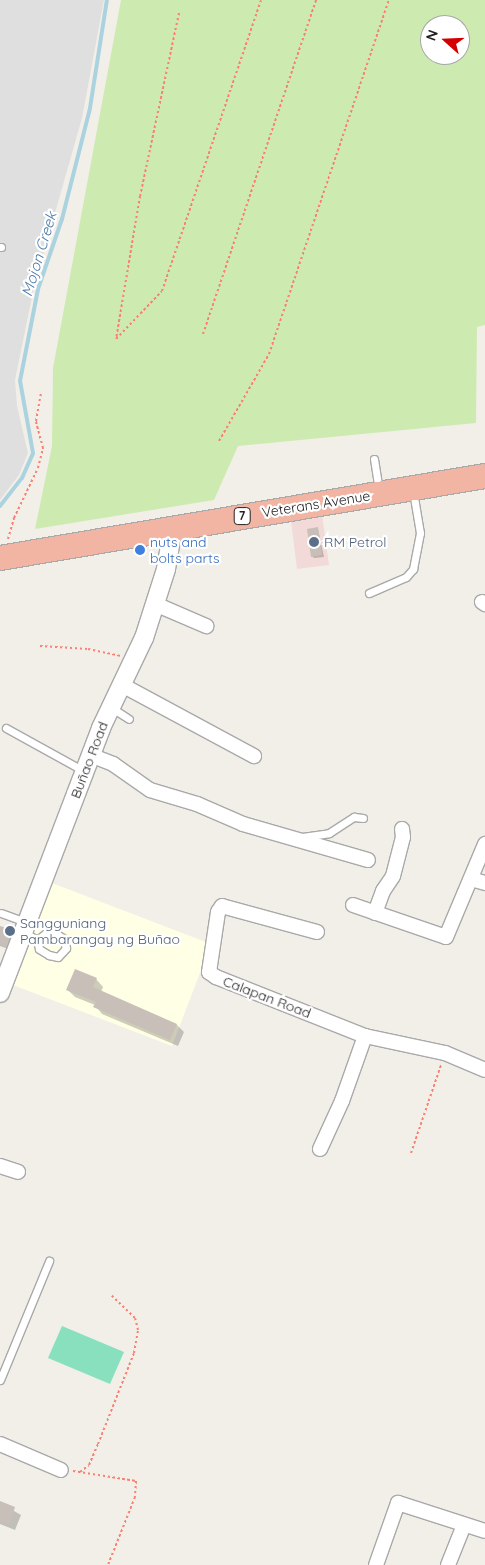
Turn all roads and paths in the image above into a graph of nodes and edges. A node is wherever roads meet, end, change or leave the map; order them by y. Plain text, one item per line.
1 (262, 0) edge
2 (316, 0) edge
3 (389, 0) edge
4 (179, 13) dead end
5 (203, 334) dead end
6 (41, 392) dead end
7 (219, 441) dead end
8 (374, 459) dead end
9 (485, 476) edge
10 (413, 488) junction
11 (380, 493) junction
12 (173, 528) junction
13 (1, 558) edge
14 (369, 593) dead end
15 (155, 604) junction
16 (206, 626) dead end
17 (40, 646) dead end
18 (134, 660) junction
19 (122, 685) junction
20 (110, 707) junction
21 (128, 719) dead end
22 (6, 728) dead end
23 (254, 756) dead end
24 (87, 763) junction
25 (363, 818) dead end
26 (402, 829) dead end
27 (294, 838) junction
28 (485, 844) edge
29 (368, 860) dead end
30 (470, 879) junction
31 (485, 883) edge
32 (353, 905) dead end
33 (1, 913) dead end
34 (375, 913) junction
35 (29, 931) junction
36 (316, 932) dead end
37 (0, 993) edge
38 (365, 1036) junction
39 (445, 1053) junction
40 (485, 1070) edge
41 (320, 1149) dead end
42 (411, 1152) dead end
43 (0, 1166) edge
44 (18, 1172) dead end
45 (49, 1261) dead end
46 (110, 1294) dead end
47 (0, 1380) edge
48 (0, 1444) edge
49 (61, 1470) joint
50 (80, 1472) junction
51 (464, 1524) junction
52 (485, 1531) edge
53 (108, 1565) edge
54 (376, 1565) edge
55 (448, 1565) edge

1 - 4 path
2 - 5 path
3 - 7 path
6 - 13 path
8 - 11 lane
9 - 10 highway, Veterans Avenue / 7
10 - 11 highway, Veterans Avenue / 7
10 - 14 lane
11 - 12 highway, Veterans Avenue / 7
12 - 13 highway, Veterans Avenue / 7
12 - 15 street, Buñao Road
15 - 16 street
15 - 18 street, Buñao Road
17 - 18 path
18 - 19 street, Buñao Road
19 - 20 street, Buñao Road
19 - 23 street
20 - 21 lane
20 - 24 street, Buñao Road
22 - 24 lane
24 - 27 street
24 - 35 street, Buñao Road
25 - 27 lane
26 - 34 street
27 - 29 street
28 - 30 street
30 - 31 street
30 - 34 street
32 - 34 street
33 - 35 lane
35 - 37 street, Buñao Road
36 - 38 street, Calapan Road
38 - 39 street, Calapan Road
38 - 41 street
39 - 40 street, Calapan Road
39 - 42 path
43 - 44 street
45 - 47 lane
46 - 50 path
48 - 49 street
49 - 50 path
50 - 53 path
51 - 52 street
51 - 54 street
51 - 55 street

